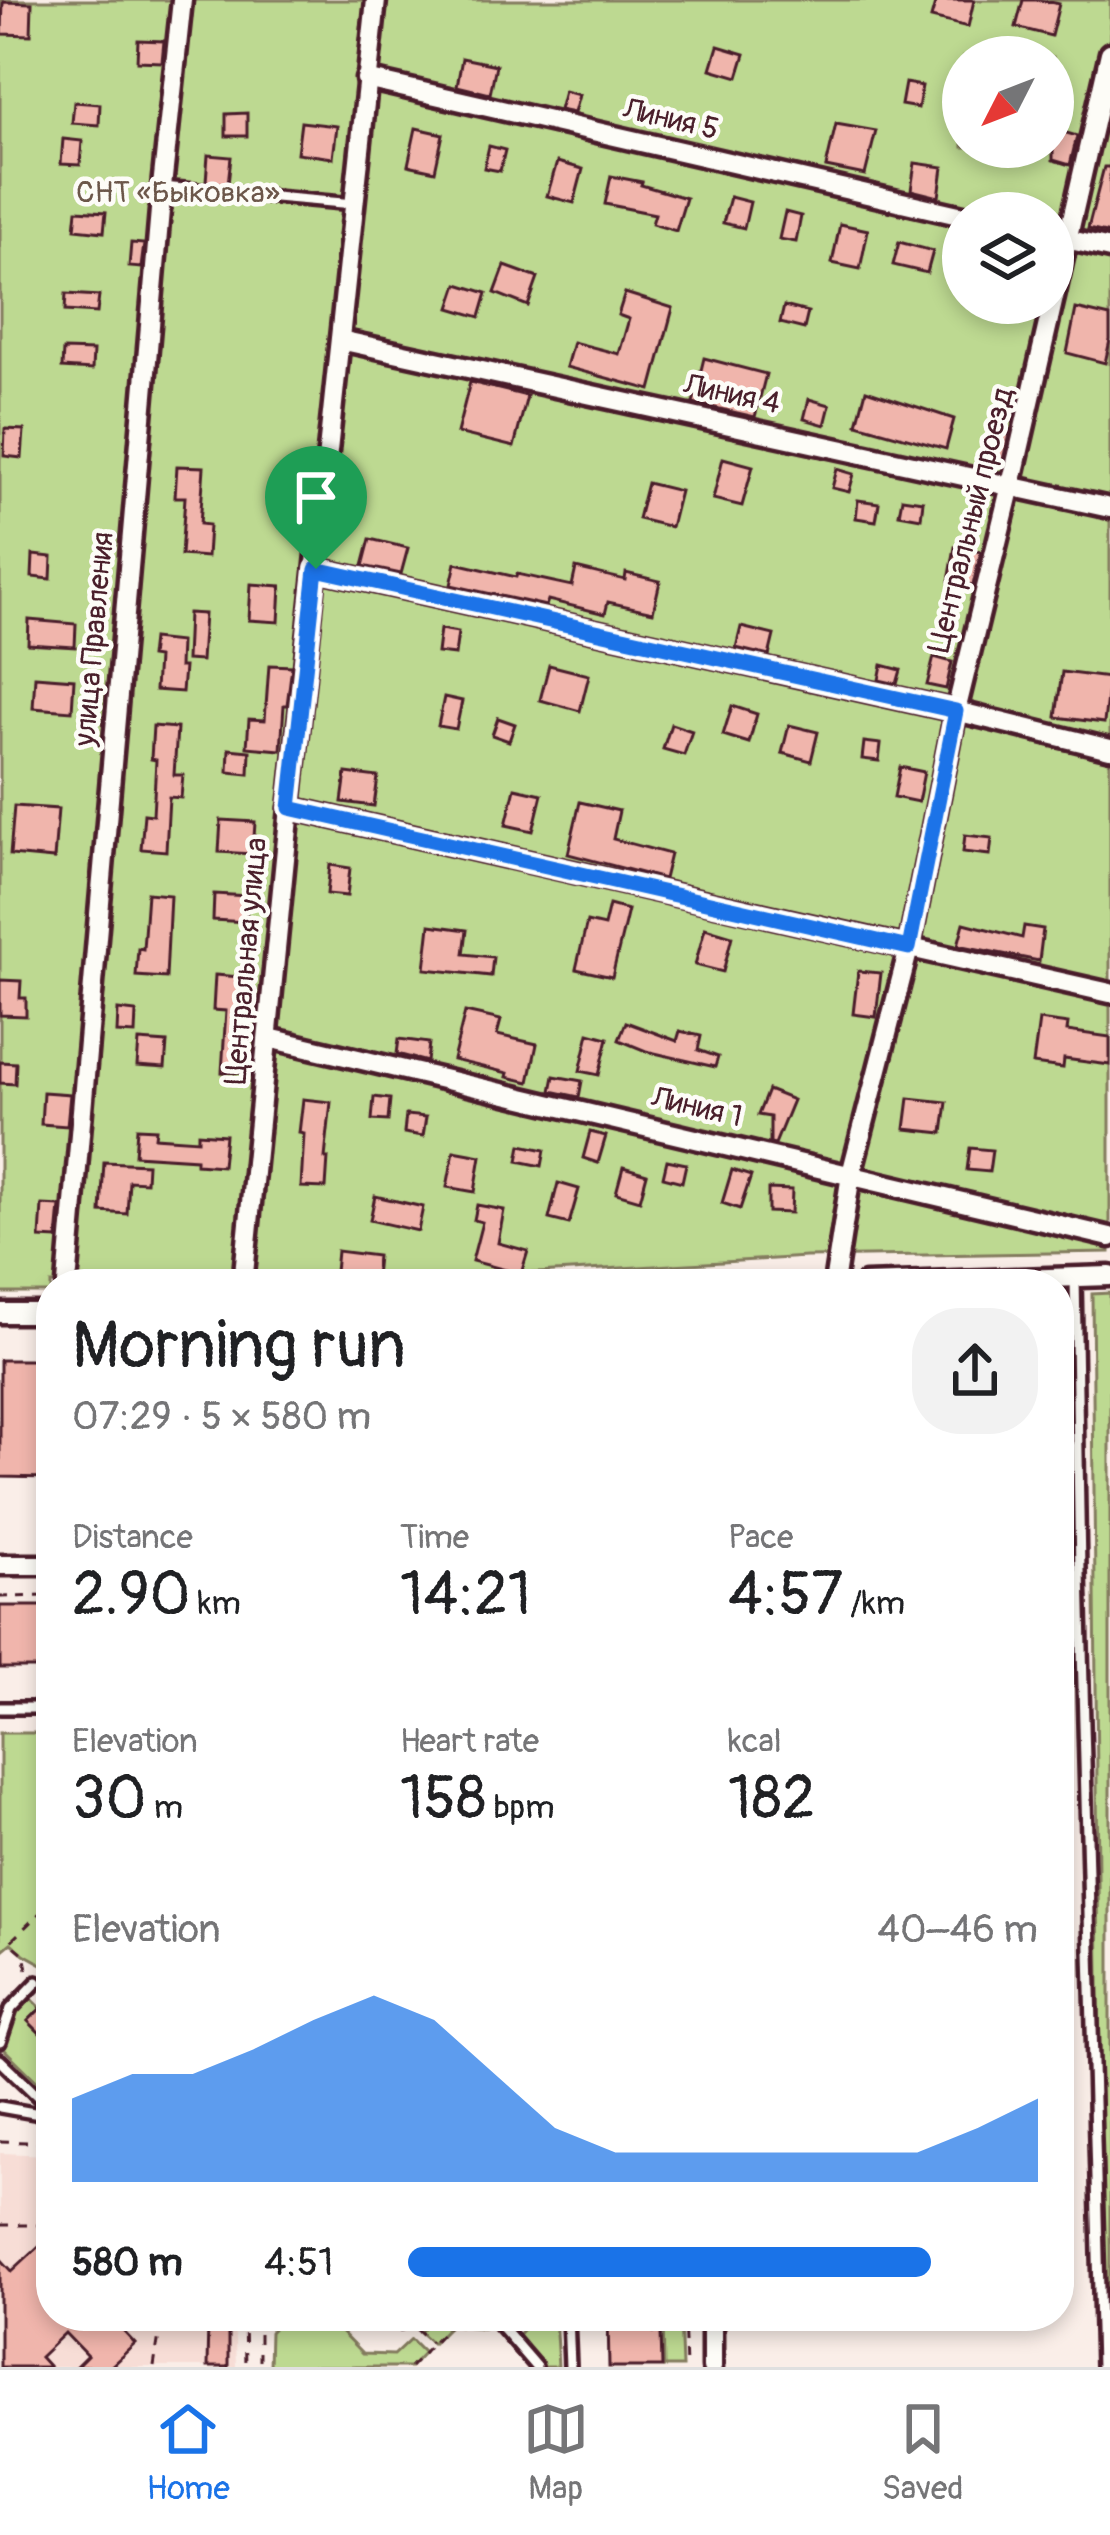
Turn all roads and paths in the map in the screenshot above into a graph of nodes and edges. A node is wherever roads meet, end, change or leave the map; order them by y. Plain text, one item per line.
1 (182, 0) edge
2 (376, 0) edge
3 (1110, 53) edge
4 (366, 79) junction
5 (162, 187) junction
6 (1073, 192) edge
7 (354, 204) junction
8 (942, 211) edge
9 (1074, 241) edge
10 (1110, 249) edge
11 (1044, 324) edge
12 (340, 340) junction
13 (1011, 485) junction
14 (1110, 508) edge
15 (316, 569) junction
16 (956, 711) junction
17 (1110, 748) edge
18 (290, 808) junction
19 (909, 948) junction
20 (1110, 993) edge
21 (269, 1038) junction
22 (851, 1174) junction
23 (1110, 1237) edge
24 (68, 1269) edge
25 (245, 1269) edge
26 (836, 1269) edge
27 (1110, 1276) edge
28 (1075, 1277) joint
29 (0, 1313) edge
30 (36, 1313) edge
31 (0, 1565) edge
32 (36, 1565) edge
33 (36, 1596) edge
34 (0, 1597) edge
35 (0, 1708) edge
36 (36, 1708) edge
37 (36, 1917) edge
38 (34, 1985) joint
39 (0, 2042) edge
40 (0, 2060) edge
41 (36, 2098) edge
42 (0, 2107) edge
43 (36, 2111) edge
44 (0, 2140) edge
45 (36, 2142) edge
46 (0, 2225) edge
47 (36, 2225) edge
48 (160, 2331) edge
49 (244, 2331) edge
50 (259, 2331) edge
51 (420, 2331) edge
52 (443, 2331) edge
53 (505, 2331) edge
54 (569, 2331) edge
55 (685, 2331) edge
56 (712, 2331) edge
57 (432, 2343) junction
58 (154, 2367) edge
59 (245, 2367) edge
60 (260, 2367) edge
61 (410, 2367) edge
62 (536, 2367) edge
63 (570, 2367) edge
64 (686, 2367) edge
65 (712, 2367) edge
66 (1101, 2367) edge

1 - 5 street, улица Правления
2 - 4 street, Центральная улица
3 - 6 street, Центральный проезд
4 - 7 street, Центральная улица
4 - 8 street, Линия 5
5 - 7 lane
5 - 24 street, улица Правления
7 - 12 street, Центральная улица
9 - 10 street
11 - 13 street, Центральный проезд
12 - 13 street, Линия 4
12 - 15 street, Центральная улица
13 - 14 street, Линия 4
13 - 16 street, Центральный проезд
15 - 16 street
15 - 18 street, Центральная улица
16 - 17 street
16 - 19 street, Центральный проезд
18 - 19 street
18 - 21 street, Центральная улица
19 - 20 street
19 - 22 street, Центральный проезд
21 - 22 street, Линия 1
21 - 25 street, Центральная улица
22 - 23 street, Линия 1
22 - 26 street, Центральный проезд
27 - 28 street
28 - 66 lane
29 - 30 street
31 - 32 street
33 - 34 path
35 - 36 lane
37 - 38 path
38 - 39 lane
40 - 41 lane
42 - 43 lane
44 - 45 path
46 - 47 path
48 - 58 path
49 - 59 path
50 - 60 path
51 - 57 path
52 - 57 path
53 - 62 lane
54 - 63 lane
55 - 64 path
56 - 65 street
57 - 61 path

